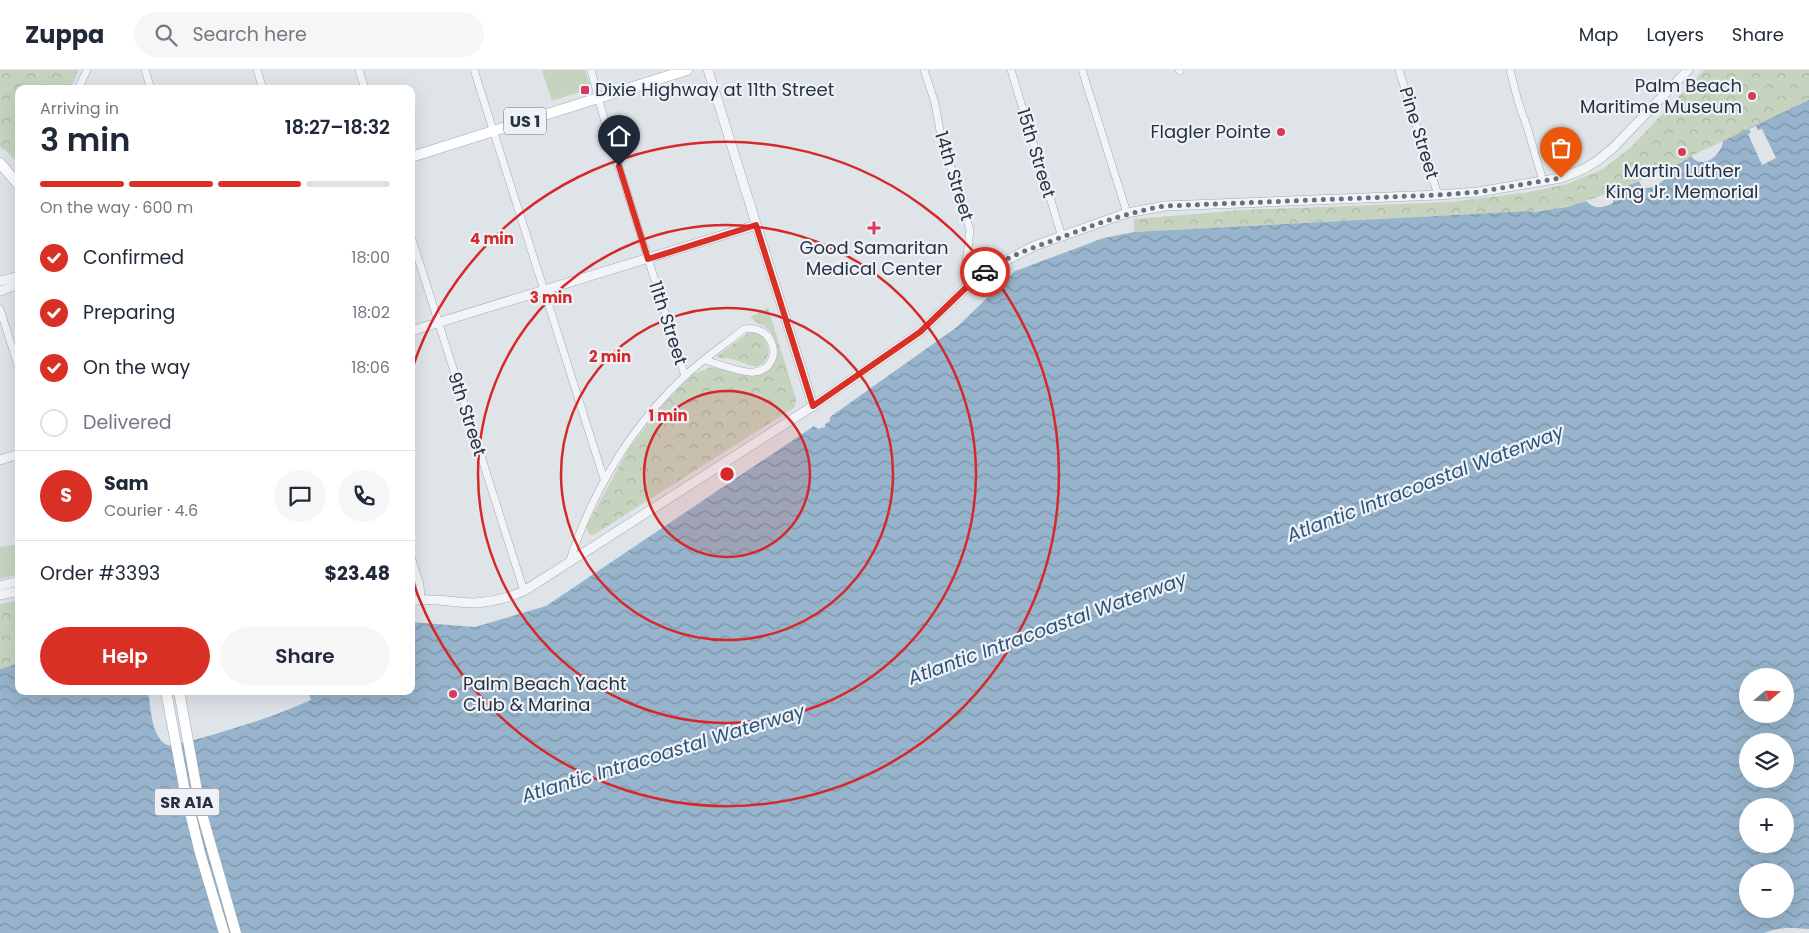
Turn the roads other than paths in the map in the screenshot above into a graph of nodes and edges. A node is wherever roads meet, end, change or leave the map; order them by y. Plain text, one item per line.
1 (87, 70) edge
2 (145, 70) edge
3 (257, 70) edge
4 (359, 70) edge
5 (474, 70) edge
6 (591, 70) edge
7 (687, 70) edge
8 (708, 70) edge
9 (924, 70) edge
10 (1011, 70) edge
11 (1082, 70) edge
12 (1399, 70) edge
13 (1510, 70) edge
14 (1688, 70) edge
15 (80, 85) edge
16 (150, 85) edge
17 (262, 85) edge
18 (364, 85) edge
19 (598, 98) junction
20 (493, 131) junction
21 (415, 155) edge
22 (0, 163) edge
23 (15, 180) edge
24 (1543, 181) junction
25 (1438, 195) junction
26 (1127, 213) junction
27 (756, 225) junction
28 (1062, 237) junction
29 (415, 249) edge
30 (648, 259) junction
31 (15, 277) edge
32 (974, 280) junction
33 (0, 281) edge
34 (15, 285) edge
35 (0, 290) edge
36 (544, 290) junction
37 (0, 309) edge
38 (438, 323) junction
39 (415, 330) edge
40 (15, 356) edge
41 (705, 360) junction
42 (685, 376) junction
43 (813, 406) junction
44 (15, 455) edge
45 (0, 460) edge
46 (604, 479) junction
47 (569, 563) junction
48 (415, 569) edge
49 (15, 582) edge
50 (0, 586) edge
51 (15, 592) edge
52 (524, 592) junction
53 (0, 595) edge
54 (416, 600) edge
55 (167, 695) edge
56 (180, 695) edge
57 (224, 933) edge
58 (236, 933) edge

1 - 15 street
2 - 16 street
3 - 17 street
4 - 18 street
5 - 20 street
6 - 19 street, 11th Street
7 - 19 main road, US 1
8 - 27 street
9 - 32 street, 14th Street
10 - 28 street, 15th Street
11 - 26 street
12 - 25 street, Pine Street
13 - 24 street
14 - 24 street
19 - 20 main road, US 1
19 - 30 street, 11th Street
20 - 21 main road, US 1
20 - 36 street
22 - 23 main road
24 - 25 street
25 - 26 street
26 - 28 street
27 - 30 street
27 - 43 street
28 - 32 street
29 - 38 street, 9th Street
30 - 36 street
30 - 42 street, 11th Street
31 - 33 street
32 - 43 street
34 - 35 street
36 - 38 street
36 - 46 street
37 - 40 street
38 - 39 street
38 - 52 street, 9th Street
41 - 41 street
41 - 42 street
42 - 46 street
43 - 47 street
44 - 45 street
46 - 47 street
47 - 52 street
48 - 54 street
49 - 50 street
51 - 53 street
52 - 54 street
55 - 57 main road, SR A1A
56 - 58 main road, SR A1A

